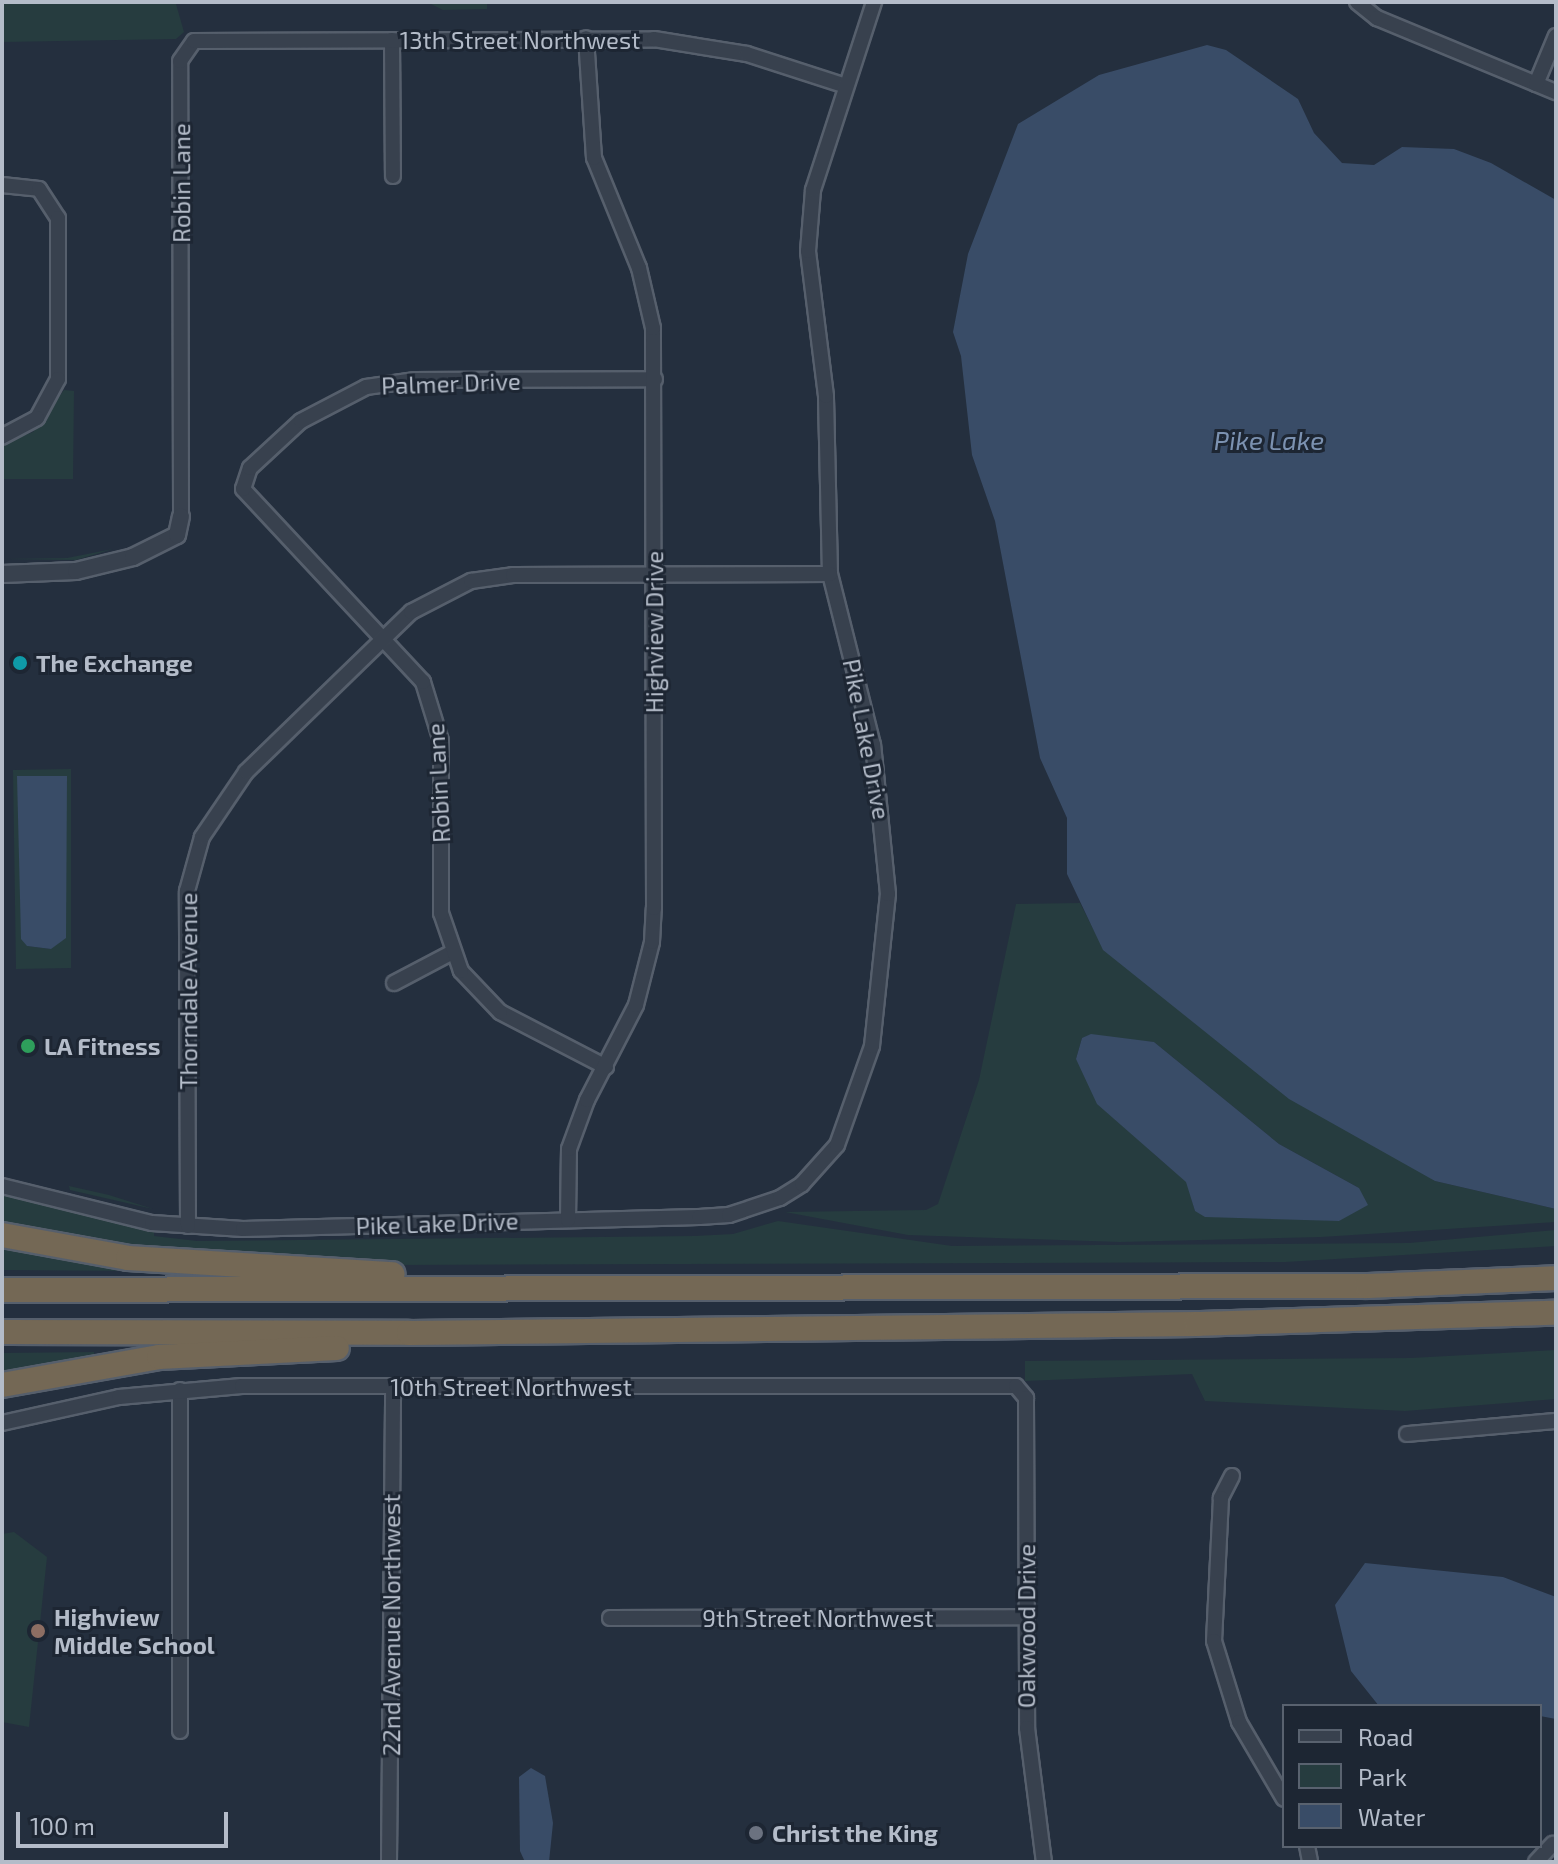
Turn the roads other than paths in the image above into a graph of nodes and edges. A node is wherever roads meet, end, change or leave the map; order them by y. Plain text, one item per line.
1 (874, 2) edge
2 (1358, 4) edge
3 (1556, 36) edge
4 (586, 38) junction
5 (392, 40) junction
6 (188, 46) joint
7 (1536, 84) junction
8 (846, 86) junction
9 (1556, 92) edge
10 (393, 176) dead end
11 (2, 185) edge
12 (655, 379) junction
13 (2, 437) edge
14 (243, 489) joint
15 (181, 516) joint
16 (2, 574) edge
17 (654, 574) junction
18 (830, 574) junction
19 (384, 638) junction
20 (451, 953) junction
21 (394, 983) dead end
22 (606, 1067) junction
23 (2, 1186) edge
24 (568, 1220) junction
25 (188, 1226) junction
26 (2, 1235) edge
27 (1556, 1263) edge
28 (1556, 1278) edge
29 (475, 1287) junction
30 (1196, 1287) junction
31 (2, 1290) edge
32 (1556, 1313) edge
33 (2, 1332) edge
34 (409, 1333) junction
35 (2, 1385) edge
36 (393, 1388) junction
37 (180, 1390) junction
38 (1022, 1391) joint
39 (1556, 1421) edge
40 (2, 1423) edge
41 (1407, 1434) dead end
42 (1232, 1476) dead end
43 (1026, 1617) junction
44 (610, 1618) dead end
45 (180, 1731) dead end
46 (1282, 1795) edge
47 (1553, 1844) dead end
48 (389, 1862) edge
49 (1044, 1862) edge
50 (1536, 1862) edge

1 - 8 street, Pike Lake Drive
2 - 7 street
3 - 7 street
4 - 5 street, 13th Street Northwest
4 - 8 street, 13th Street Northwest
4 - 12 street, Highview Drive
5 - 6 street, 13th Street Northwest
5 - 10 street
6 - 15 street, Robin Lane
7 - 9 street
8 - 18 street, Pike Lake Drive
11 - 13 street
12 - 14 street, Palmer Drive
12 - 17 street, Highview Drive
14 - 19 street, Robin Lane
15 - 16 street
17 - 18 street, Thorndale Avenue
17 - 19 street, Thorndale Avenue
17 - 22 street, Highview Drive
18 - 24 street, Pike Lake Drive
19 - 20 street, Robin Lane
19 - 25 street, Thorndale Avenue
20 - 21 street
20 - 22 street, Robin Lane
22 - 24 street, Highview Drive
23 - 25 street, Pike Lake Drive
24 - 25 street, Pike Lake Drive
26 - 29 highway
27 - 30 highway
28 - 30 highway
29 - 30 highway
29 - 31 highway
32 - 34 highway
33 - 34 highway
34 - 35 highway
36 - 37 street, 10th Street Northwest
36 - 38 street, 10th Street Northwest
36 - 48 street, 22nd Avenue Northwest
37 - 40 street, 10th Street Northwest
37 - 45 street
38 - 43 street, Oakwood Drive
39 - 41 street
42 - 46 street
43 - 44 street, 9th Street Northwest
43 - 49 street, Oakwood Drive
47 - 50 street

